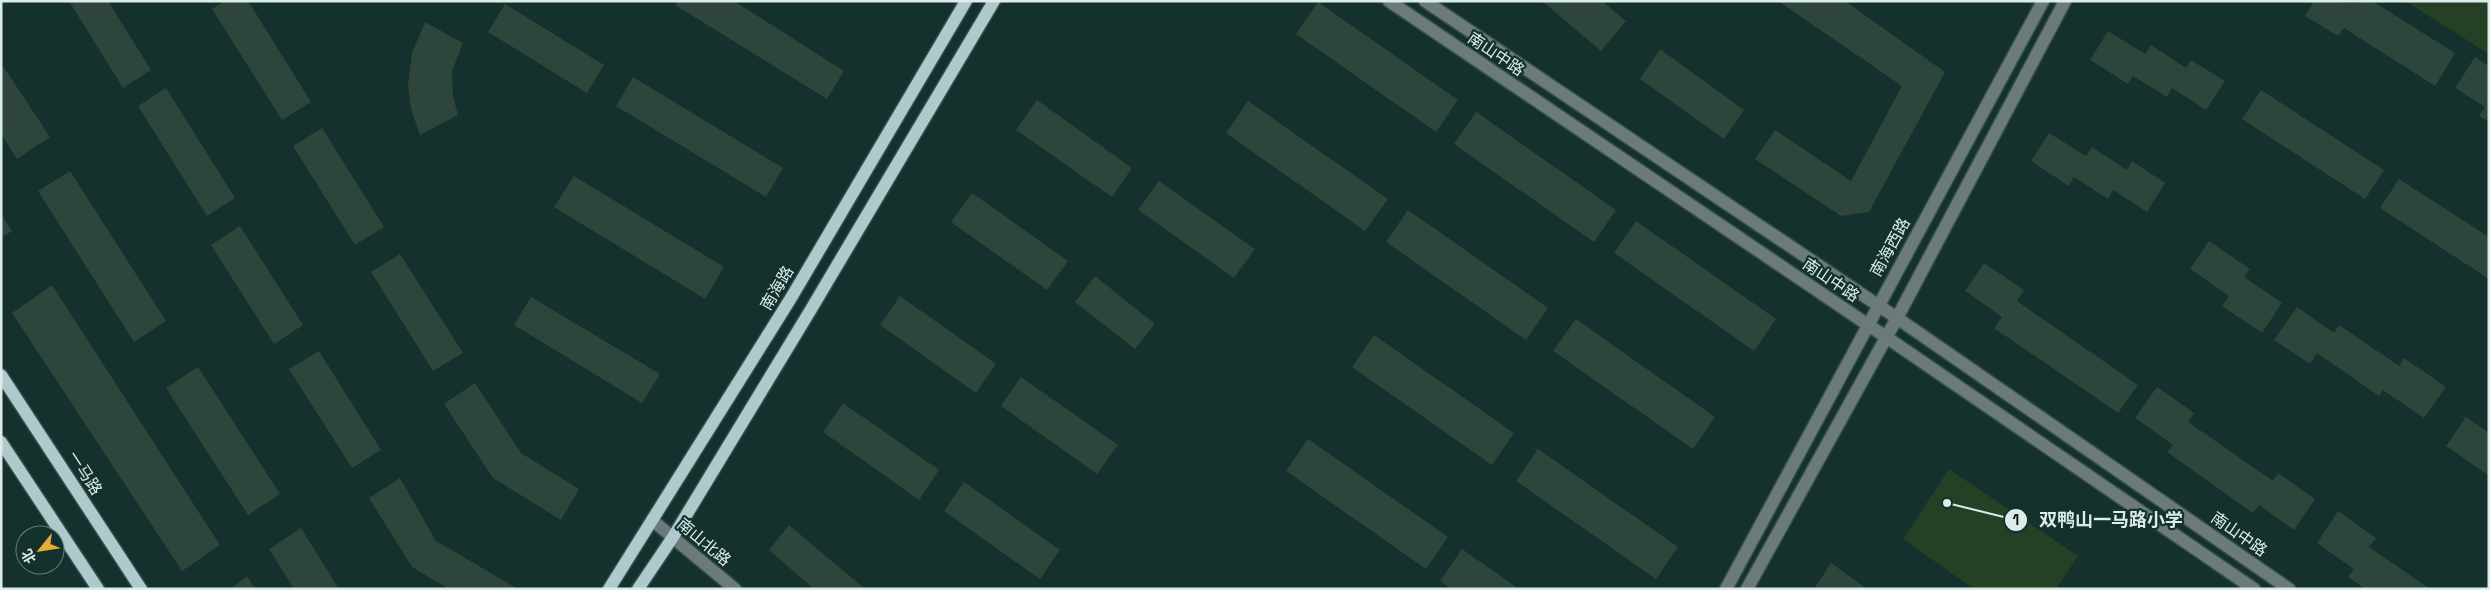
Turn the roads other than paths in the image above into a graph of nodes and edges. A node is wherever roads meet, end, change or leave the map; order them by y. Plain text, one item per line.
1 (966, 1) edge
2 (994, 1) edge
3 (1389, 1) edge
4 (1425, 1) edge
5 (2043, 1) edge
6 (2065, 1) edge
7 (1877, 305) junction
8 (1897, 318) junction
9 (1867, 324) junction
10 (1886, 337) junction
11 (1, 375) edge
12 (1, 442) edge
13 (652, 520) junction
14 (673, 537) junction
15 (2272, 584) edge
16 (98, 589) edge
17 (141, 589) edge
18 (609, 589) edge
19 (638, 589) edge
20 (735, 589) edge
21 (1726, 589) edge
22 (1747, 589) edge
23 (2254, 589) edge
24 (2289, 589) edge

1 - 13 main road, 南海路
2 - 14 main road
3 - 9 street, 南山中路
4 - 7 street, 南山中路
5 - 7 street, 南海西路
6 - 8 street
7 - 8 street, 南山中路
7 - 9 street, 南海西路
8 - 10 street
8 - 15 street, 南山中路
9 - 10 street, 南山中路
9 - 21 street, 南海西路
10 - 22 street
10 - 23 street, 南山中路
11 - 17 main road, 一马路
12 - 16 main road
13 - 14 street, 南山北路
13 - 18 main road, 南海路
14 - 19 main road
14 - 20 street, 南山北路
15 - 24 street, 南山中路

